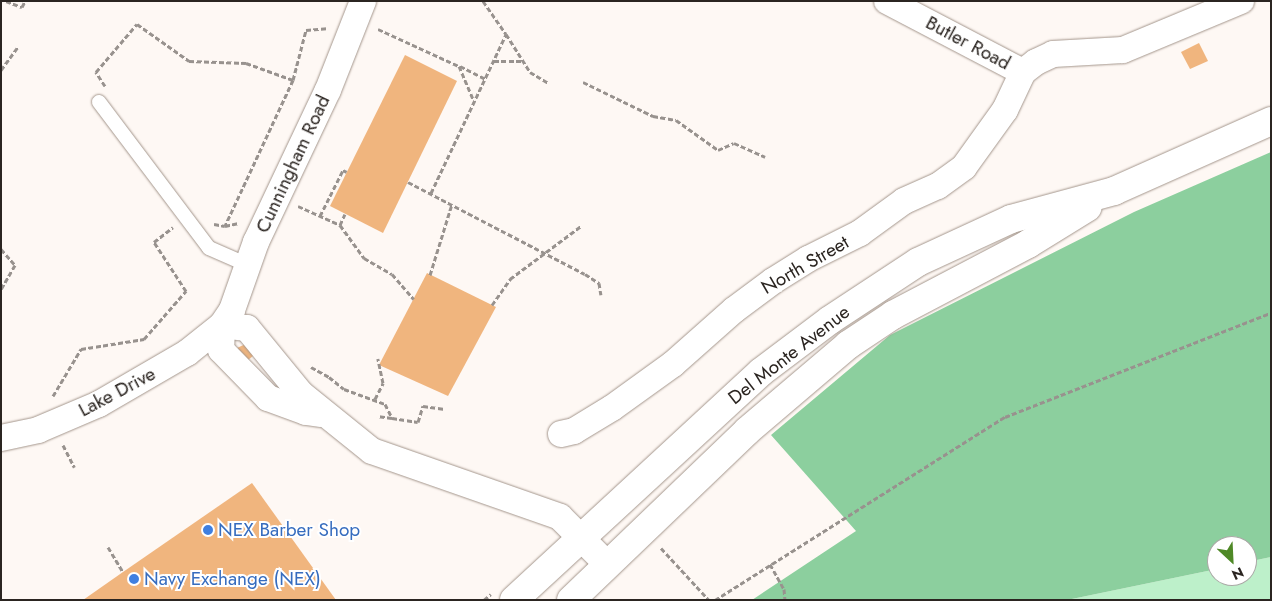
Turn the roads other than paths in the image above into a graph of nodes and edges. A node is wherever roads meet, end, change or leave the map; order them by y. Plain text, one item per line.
1 (363, 1) edge
2 (887, 1) edge
3 (1242, 1) edge
4 (1023, 72) junction
5 (99, 96) road end
6 (1271, 121) edge
7 (1114, 191) junction
8 (248, 265) junction
9 (222, 325) junction
10 (561, 434) dead end
11 (1, 438) edge
12 (583, 540) junction
13 (608, 565) junction
14 (514, 600) edge
15 (571, 600) edge

1 - 8 street, Cunningham Road
2 - 4 street, Butler Road
3 - 4 street
4 - 10 street, North Street
5 - 8 lane
6 - 7 main road, Del Monte Avenue
7 - 12 main road, Del Monte Avenue
7 - 13 main road, Del Monte Avenue
8 - 9 street, Cunningham Road
9 - 11 street, Lake Drive
9 - 12 street, Cunningham Road
12 - 13 street, Cunningham Road
12 - 14 main road, Del Monte Avenue
13 - 15 main road, Del Monte Avenue

